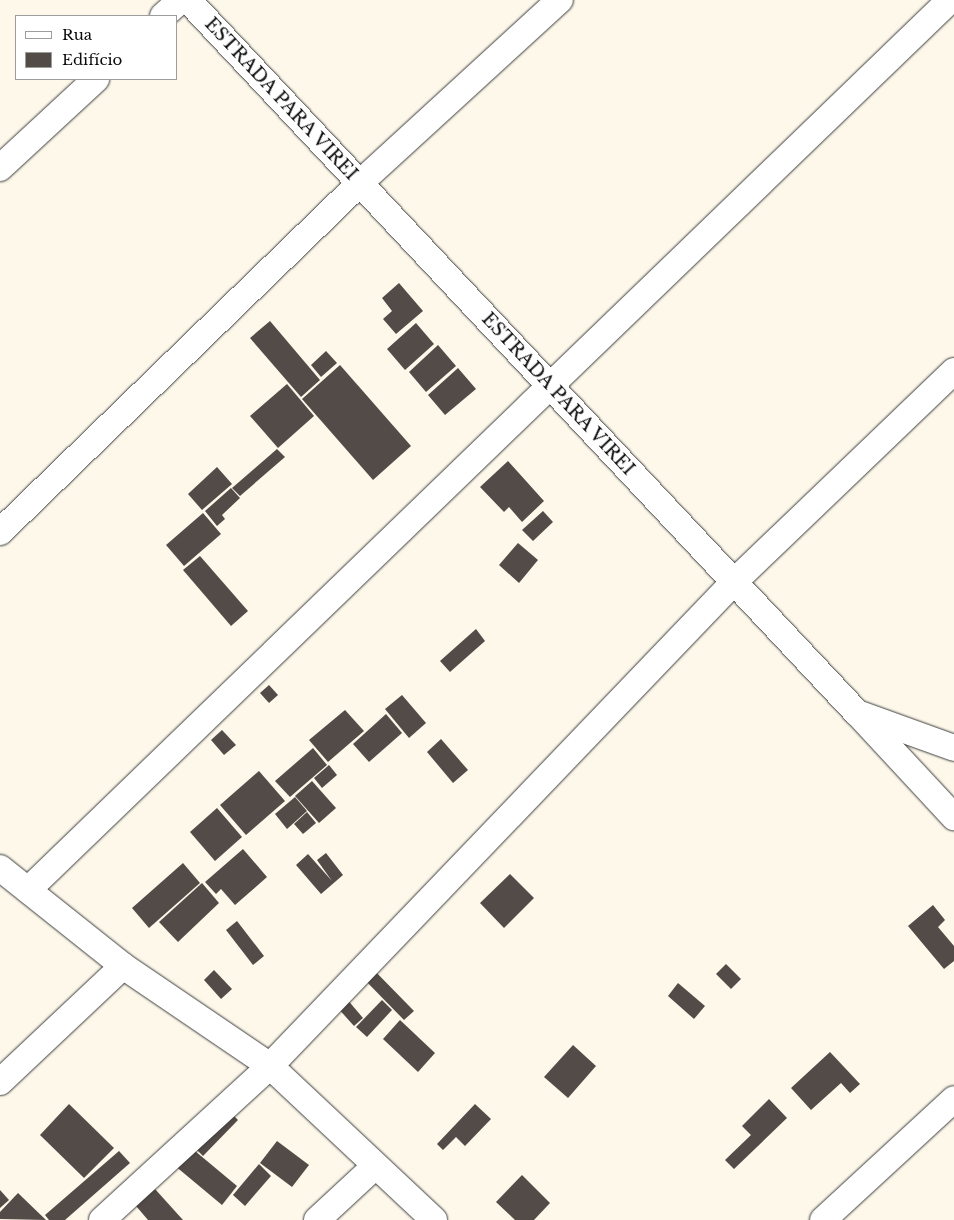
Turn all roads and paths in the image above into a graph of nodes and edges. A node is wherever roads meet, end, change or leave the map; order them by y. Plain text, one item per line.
1 (180, 0) edge
2 (188, 0) edge
3 (560, 0) edge
4 (950, 0) edge
5 (164, 15) edge
6 (95, 80) edge
7 (0, 168) edge
8 (360, 183) junction
9 (954, 371) edge
10 (551, 387) junction
11 (0, 532) edge
12 (734, 582) junction
13 (857, 713) junction
14 (954, 748) edge
15 (954, 817) edge
16 (0, 868) edge
17 (28, 890) junction
18 (123, 966) junction
19 (270, 1066) junction
20 (0, 1082) edge
21 (954, 1099) edge
22 (374, 1167) junction
23 (102, 1220) edge
24 (317, 1220) edge
25 (434, 1220) edge
26 (823, 1220) edge

1 - 5 street
2 - 8 street, ESTRADA PARA VIREI
3 - 8 street
4 - 10 street
6 - 7 street
8 - 10 street, ESTRADA PARA VIREI
8 - 11 street
9 - 12 street
10 - 12 street, ESTRADA PARA VIREI
10 - 17 street
12 - 13 street, ESTRADA PARA VIREI
12 - 19 street
13 - 14 street, ESTRADA PARA VIREI
13 - 15 street
16 - 17 street
17 - 18 street
18 - 19 street
18 - 20 street
19 - 22 street
19 - 23 street
21 - 26 street
22 - 24 street
22 - 25 street

